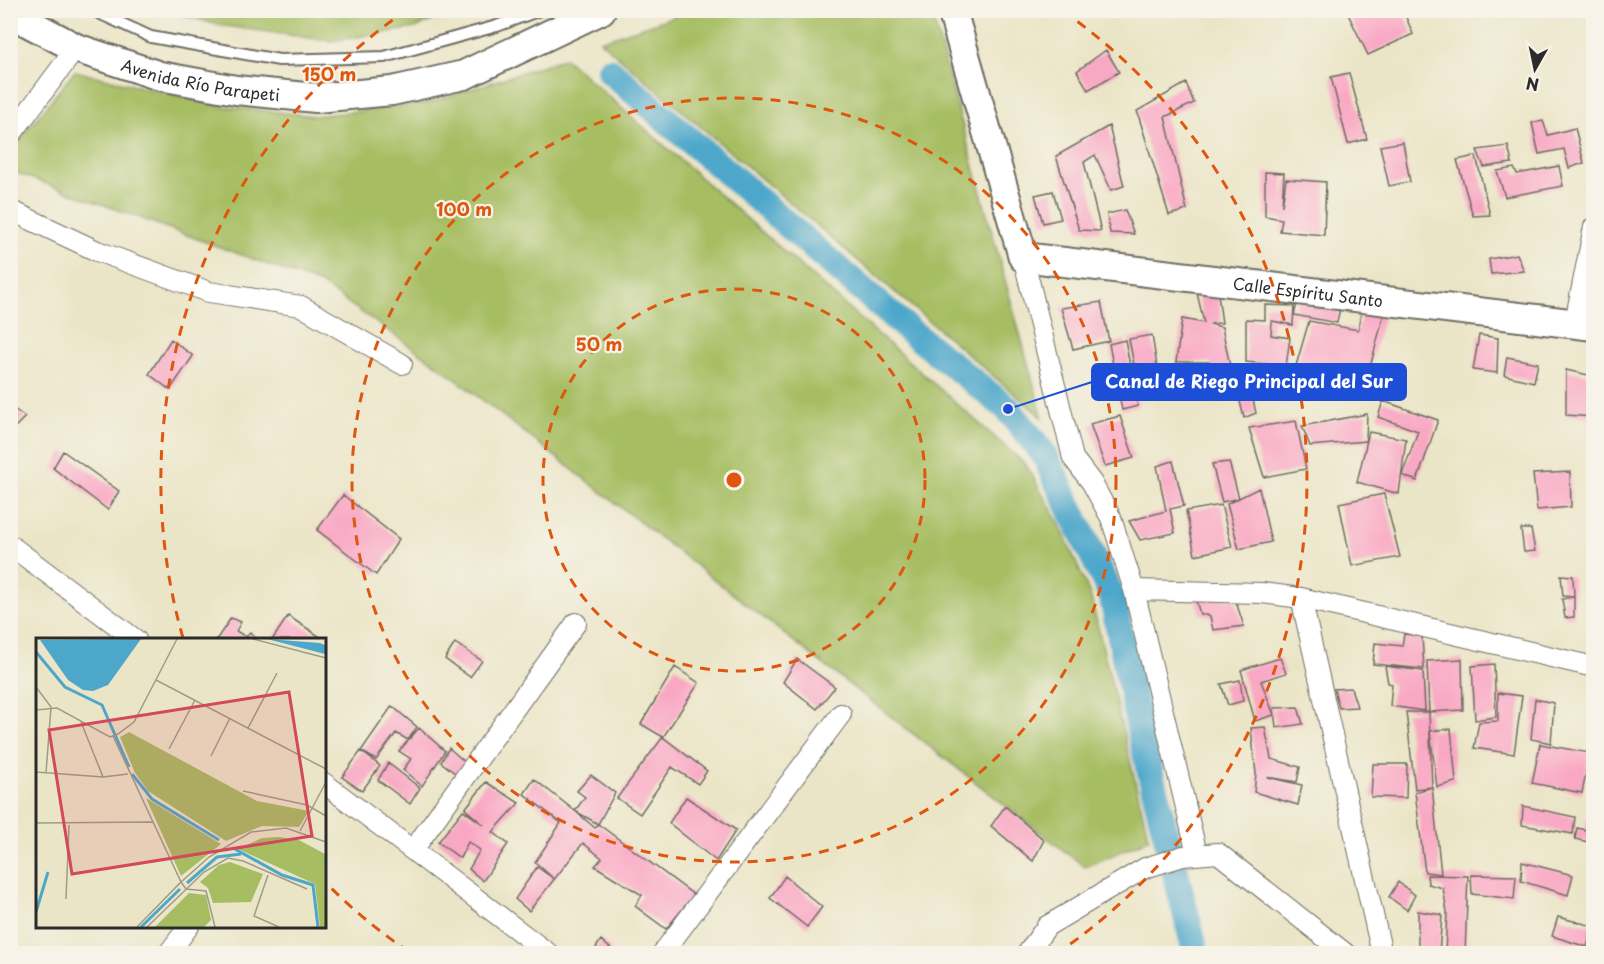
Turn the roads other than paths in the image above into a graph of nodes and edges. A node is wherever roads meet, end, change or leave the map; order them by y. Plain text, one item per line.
1 (92, 10) edge
2 (540, 10) edge
3 (952, 10) edge
4 (596, 11) edge
5 (10, 13) edge
6 (76, 48) junction
7 (10, 136) edge
8 (10, 210) edge
9 (1593, 227) edge
10 (1023, 257) junction
11 (1584, 324) edge
12 (402, 364) dead end
13 (10, 544) edge
14 (1134, 590) junction
15 (1301, 598) junction
16 (576, 623) dead end
17 (133, 638) edge
18 (1593, 667) edge
19 (841, 714) dead end
20 (326, 785) edge
21 (413, 850) junction
22 (1190, 855) junction
23 (188, 928) edge
24 (168, 954) edge
25 (549, 954) edge
26 (662, 954) edge
27 (1027, 954) edge
28 (1346, 954) edge
29 (1382, 954) edge

1 - 2 lane
3 - 10 main road
4 - 6 main road, Avenida Río Parapeti
5 - 6 main road, Avenida Río Parapeti
6 - 7 street
8 - 12 street
9 - 11 street
10 - 11 main road, Calle Espíritu Santo
10 - 14 street
13 - 17 street
14 - 15 street
14 - 22 street
15 - 18 street
15 - 29 street
16 - 21 street
19 - 26 street
20 - 21 street
21 - 25 street
22 - 27 street
22 - 28 street
23 - 24 street

